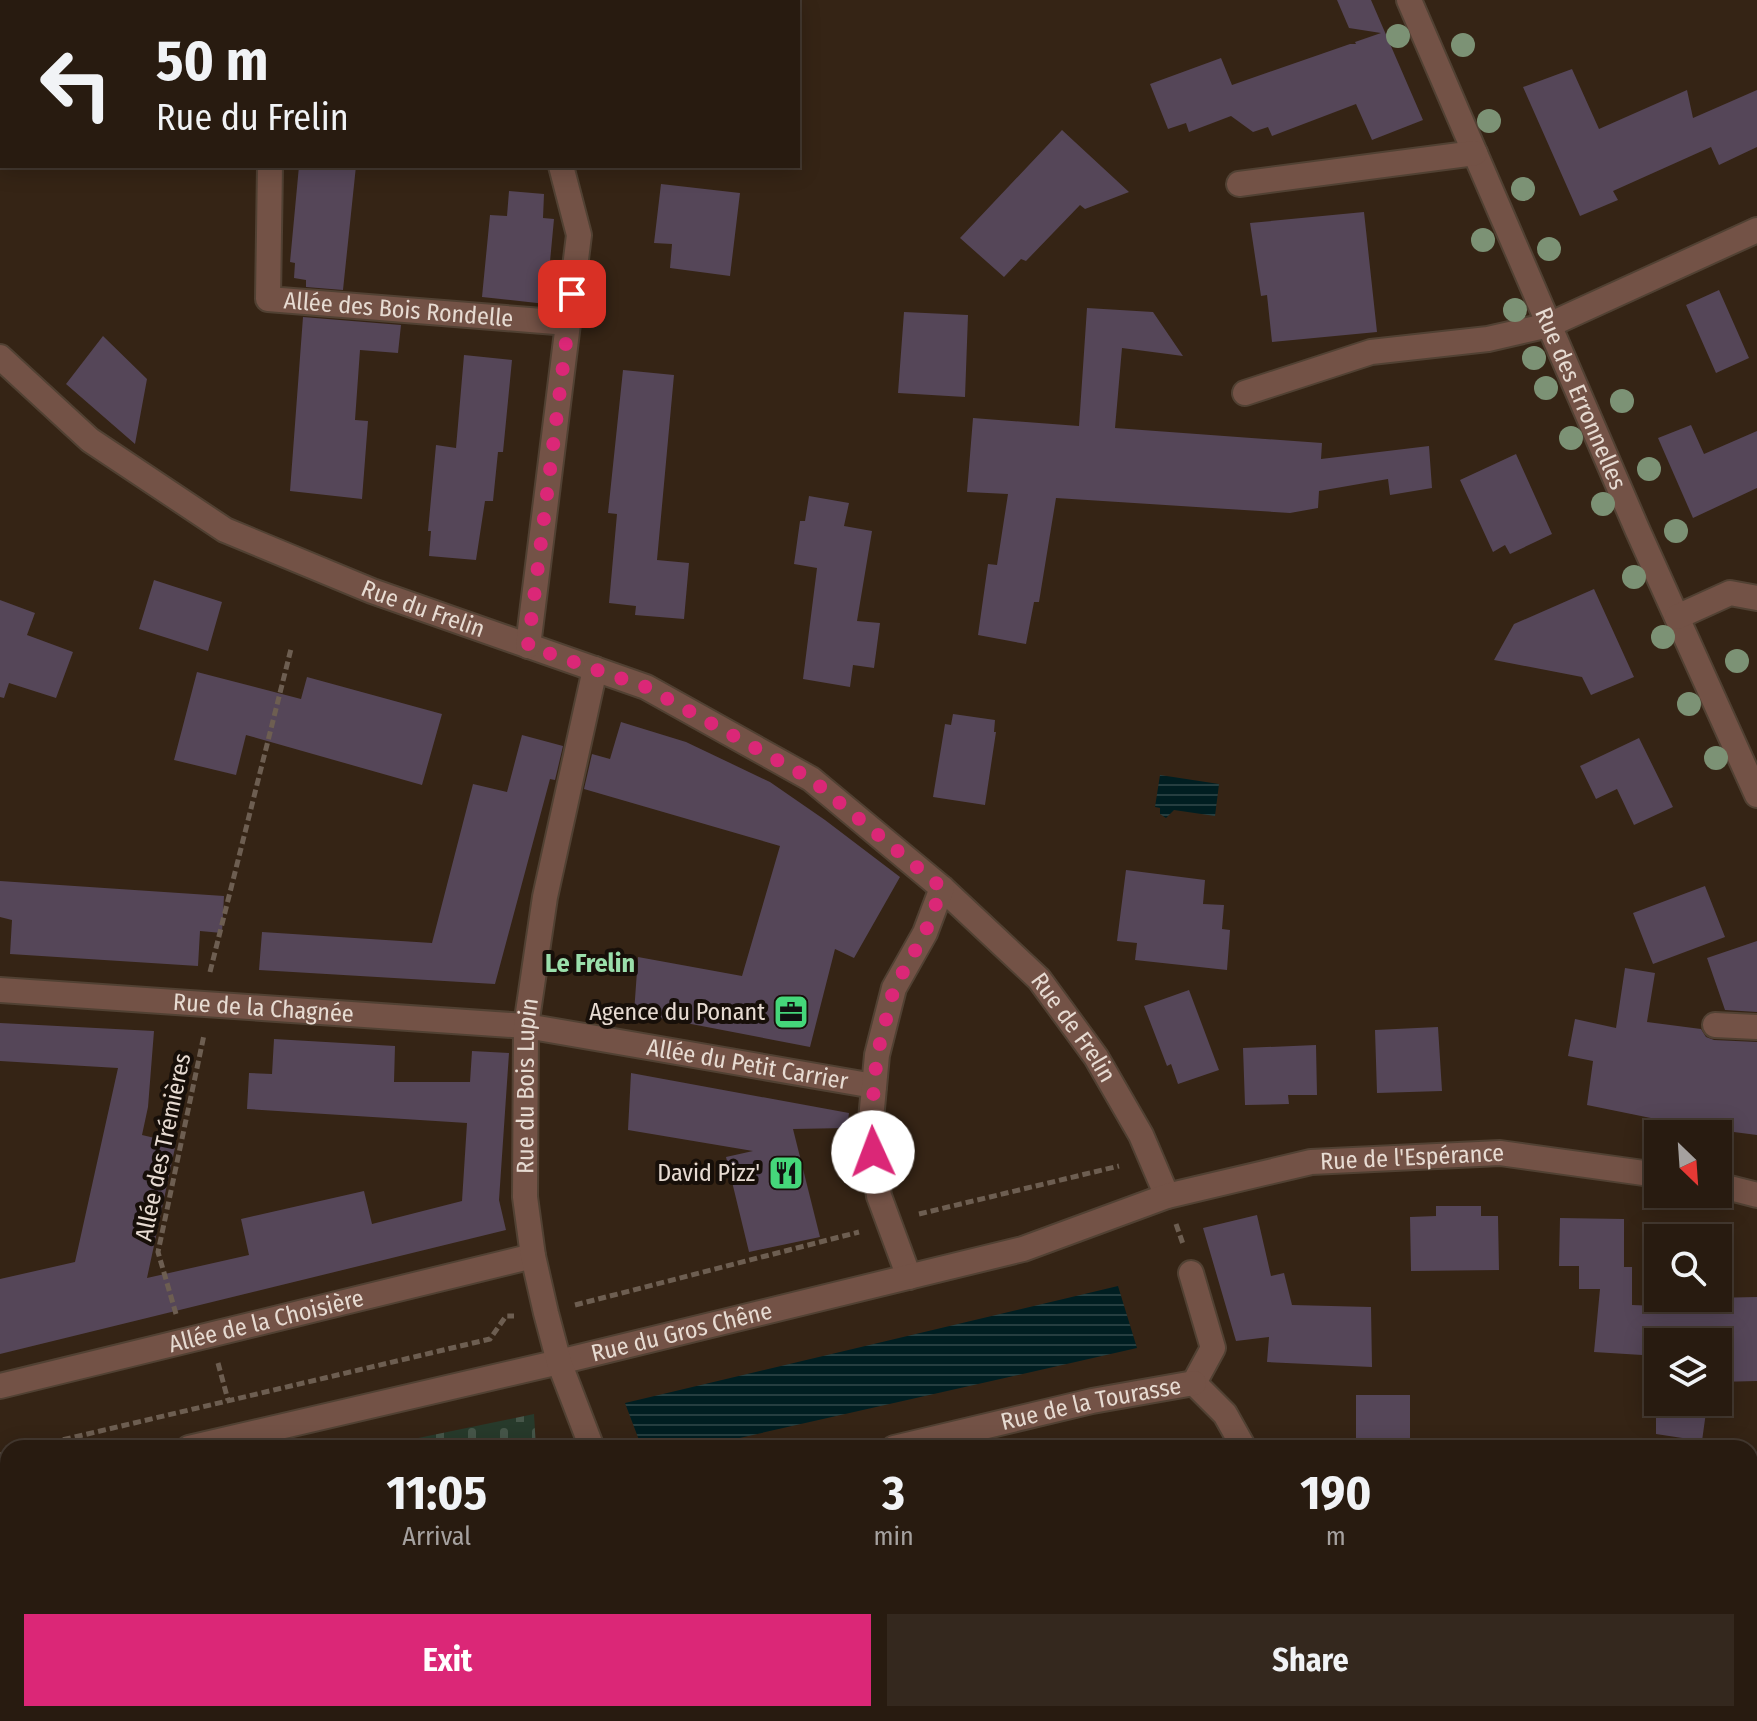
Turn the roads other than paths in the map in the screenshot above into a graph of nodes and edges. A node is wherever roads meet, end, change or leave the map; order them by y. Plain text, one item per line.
1 (1409, 0) edge
2 (1475, 153) junction
3 (270, 168) edge
4 (562, 168) edge
5 (1239, 184) dead end
6 (1757, 230) edge
7 (568, 323) junction
8 (1549, 325) junction
9 (0, 357) edge
10 (1245, 393) dead end
11 (1757, 598) edge
12 (1677, 617) junction
13 (528, 646) junction
14 (595, 669) junction
15 (1757, 795) edge
16 (942, 888) junction
17 (0, 990) edge
18 (1715, 1025) dead end
19 (526, 1026) junction
20 (1757, 1027) edge
21 (874, 1086) junction
22 (1644, 1173) edge
23 (1732, 1189) edge
24 (1757, 1195) edge
25 (1167, 1196) junction
26 (533, 1256) junction
27 (1191, 1273) road end
28 (909, 1277) junction
29 (559, 1362) junction
30 (1194, 1383) junction
31 (0, 1386) edge
32 (223, 1440) edge
33 (589, 1440) edge
34 (928, 1440) edge
35 (1237, 1440) edge

1 - 2 street, Rue des Erronnelles
2 - 5 street
2 - 8 street, Rue des Erronnelles
3 - 7 street, Allée des Bois Rondelle
4 - 7 street
6 - 8 street
7 - 13 street
8 - 10 street
8 - 12 street, Rue des Erronnelles
9 - 13 street, Rue du Frelin
11 - 12 street
12 - 15 street, Rue des Erronnelles
13 - 14 street, Rue du Frelin
14 - 16 street, Rue du Frelin
14 - 19 street, Rue du Bois Lupin
16 - 21 street
16 - 25 street, Rue de Frelin
17 - 19 street, Rue de la Chagnée
18 - 20 street
19 - 21 street, Allée du Petit Carrier
19 - 26 street, Rue du Bois Lupin
21 - 28 street
22 - 25 street, Rue de l'Espérance
23 - 24 street
25 - 28 street, Rue du Gros Chêne
26 - 29 street, Rue du Bois Lupin
26 - 31 street, Allée de la Choisière
27 - 30 street, Rue de la Tourasse
28 - 29 street, Rue du Gros Chêne
29 - 32 street, Rue du Gros Chêne
29 - 33 street
30 - 34 street, Rue de la Tourasse
30 - 35 street, Rue de la Tourasse

